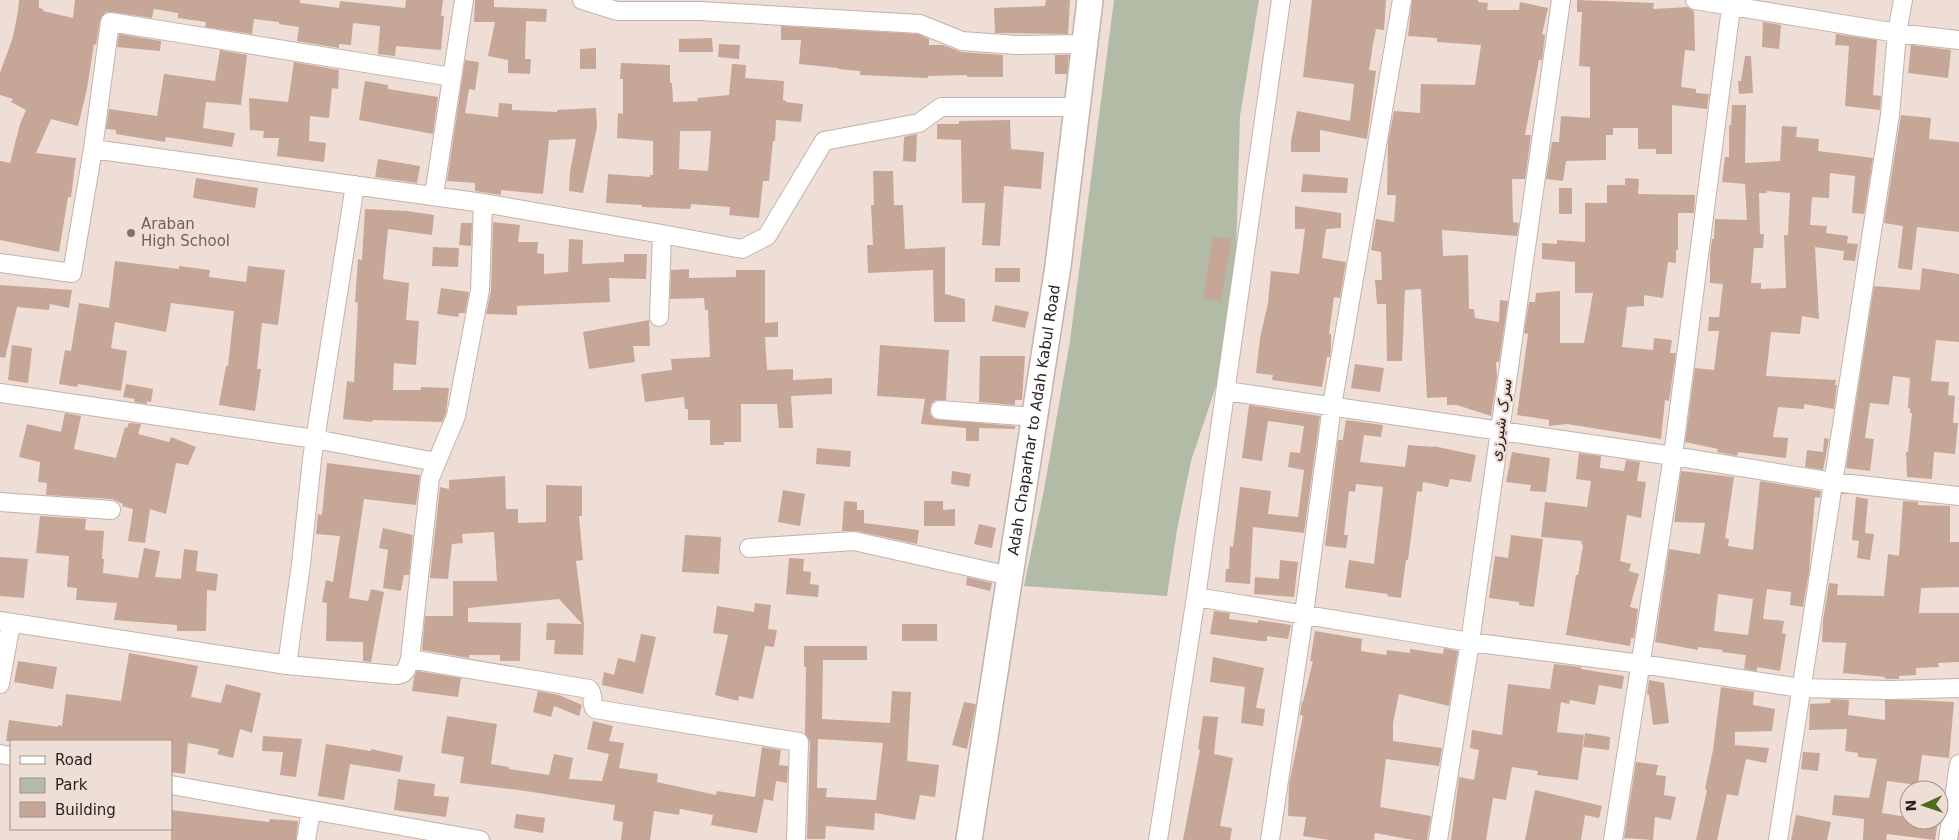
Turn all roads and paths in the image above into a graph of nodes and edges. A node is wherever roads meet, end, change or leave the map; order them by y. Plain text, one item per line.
1 (464, 0) edge
2 (582, 0) edge
3 (1090, 0) edge
4 (1282, 0) edge
5 (1402, 0) edge
6 (1561, 0) edge
7 (1695, 0) edge
8 (1903, 0) edge
9 (1732, 2) edge
10 (1897, 33) junction
11 (1959, 40) edge
12 (1084, 44) junction
13 (452, 77) junction
14 (1077, 107) junction
15 (94, 149) junction
16 (356, 185) junction
17 (434, 195) junction
18 (483, 203) junction
19 (662, 234) junction
20 (0, 263) edge
21 (659, 317) dead end
22 (1226, 391) junction
23 (0, 393) edge
24 (1332, 406) junction
25 (940, 410) dead end
26 (1035, 417) junction
27 (1499, 432) junction
28 (315, 439) junction
29 (1673, 456) junction
30 (436, 462) junction
31 (1833, 482) junction
32 (1959, 496) edge
33 (0, 502) edge
34 (111, 510) dead end
35 (749, 548) dead end
36 (1010, 576) junction
37 (1196, 597) junction
38 (1304, 614) junction
39 (6, 622) edge
40 (1470, 642) junction
41 (410, 658) junction
42 (1641, 664) junction
43 (287, 665) junction
44 (0, 684) edge
45 (1801, 688) junction
46 (1959, 688) edge
47 (1959, 764) edge
48 (172, 785) edge
49 (311, 811) junction
50 (306, 840) edge
51 (480, 840) edge
52 (796, 840) edge
53 (969, 840) edge
54 (1158, 840) edge
55 (1270, 840) edge
56 (1438, 840) edge
57 (1613, 840) edge
58 (1778, 840) edge
59 (1948, 840) edge

1 - 13 street
2 - 12 street
3 - 12 main road, Adah Chaparhar to Adah Kabul Road
4 - 22 street
5 - 24 street
6 - 27 street, سرک شیرزی
7 - 9 street
8 - 10 street
9 - 10 street
9 - 29 street
10 - 11 street
10 - 31 street
12 - 14 main road, Adah Chaparhar to Adah Kabul Road
13 - 15 street
13 - 17 street
14 - 19 street
14 - 26 main road, Adah Chaparhar to Adah Kabul Road
15 - 16 street
15 - 20 street
16 - 17 street
16 - 28 street
17 - 18 street
18 - 19 street
18 - 30 street
19 - 21 street
22 - 24 street
22 - 37 street
23 - 28 street
24 - 27 street
24 - 38 street
25 - 26 street
26 - 36 main road, Adah Chaparhar to Adah Kabul Road
27 - 29 street
27 - 40 street, سرک شیرزی
28 - 30 street
28 - 43 street
29 - 31 street
29 - 42 street
30 - 41 street
31 - 32 street
31 - 45 street
33 - 34 street
35 - 36 street
36 - 53 main road, Adah Chaparhar to Adah Kabul Road
37 - 38 street
37 - 54 street
38 - 40 street
38 - 55 street
39 - 43 street
39 - 44 street
40 - 42 street
40 - 56 street, سرک شیرزی
41 - 43 street
41 - 52 street
42 - 45 street
42 - 57 street
45 - 46 street
45 - 58 street
47 - 59 street
48 - 49 street
49 - 50 street
49 - 51 street

